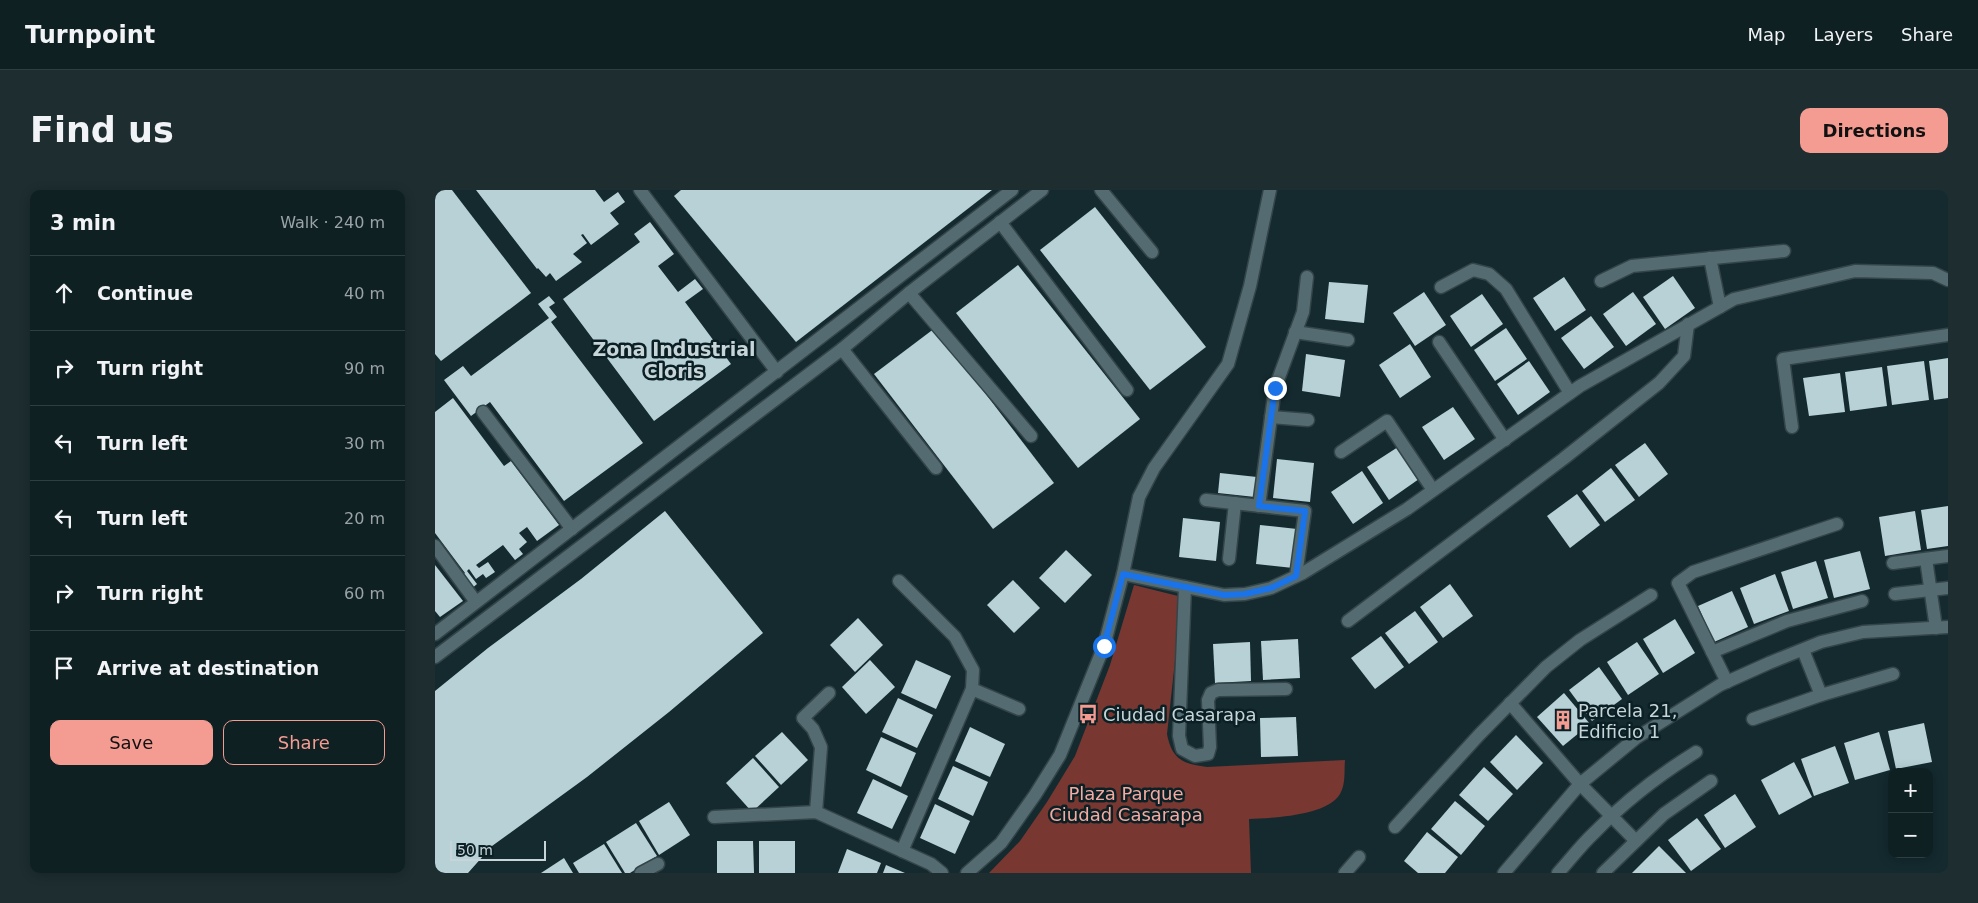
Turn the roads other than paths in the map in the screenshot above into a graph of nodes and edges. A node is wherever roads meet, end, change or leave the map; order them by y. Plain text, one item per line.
1 (640, 190) edge
2 (1012, 190) edge
3 (1042, 190) edge
4 (1101, 190) edge
5 (1270, 190) edge
6 (1000, 222) junction
7 (1784, 250) dead end
8 (1151, 252) dead end
9 (1710, 258) junction
10 (1307, 277) dead end
11 (1948, 280) edge
12 (1601, 281) dead end
13 (1441, 287) dead end
14 (909, 293) junction
15 (1720, 307) junction
16 (1688, 324) junction
17 (1295, 332) junction
18 (1948, 336) edge
19 (1348, 340) dead end
20 (1439, 342) dead end
21 (842, 349) junction
22 (777, 372) junction
23 (1127, 390) dead end
24 (1571, 393) junction
25 (483, 412) dead end
26 (1271, 417) junction
27 (1308, 420) dead end
28 (1792, 428) dead end
29 (1031, 436) dead end
30 (1505, 440) junction
31 (1341, 452) dead end
32 (936, 468) dead end
33 (1433, 490) junction
34 (1206, 500) dead end
35 (1235, 503) junction
36 (1259, 506) junction
37 (1837, 524) dead end
38 (572, 530) junction
39 (435, 546) edge
40 (1948, 556) edge
41 (1229, 559) dead end
42 (1926, 559) junction
43 (1893, 563) dead end
44 (1123, 574) junction
45 (1296, 576) junction
46 (899, 581) dead end
47 (1185, 587) junction
48 (1948, 588) edge
49 (1931, 590) junction
50 (1895, 594) dead end
51 (1651, 596) dead end
52 (1862, 601) dead end
53 (476, 602) junction
54 (1348, 621) dead end
55 (1942, 627) edge
56 (435, 634) edge
57 (1803, 650) junction
58 (1713, 652) junction
59 (435, 657) edge
60 (1893, 674) dead end
61 (1727, 682) junction
62 (972, 689) junction
63 (1286, 689) dead end
64 (829, 693) dead end
65 (1821, 695) junction
66 (1510, 703) junction
67 (1019, 709) dead end
68 (1753, 719) dead end
69 (1696, 752) dead end
70 (1711, 781) dead end
71 (1580, 784) junction
72 (816, 812) junction
73 (1612, 816) junction
74 (714, 817) dead end
75 (1395, 827) dead end
76 (1636, 841) junction
77 (902, 851) junction
78 (1359, 857) dead end
79 (658, 864) dead end
80 (641, 873) edge
81 (942, 873) edge
82 (967, 873) edge
83 (1345, 873) edge
84 (1504, 873) edge
85 (1558, 873) edge
86 (1603, 873) edge

1 - 22 street
2 - 22 street
3 - 6 street
4 - 8 street
5 - 44 street
6 - 14 street
6 - 23 street
7 - 9 street
9 - 12 street
9 - 15 street
10 - 17 street
11 - 15 street
13 - 24 street
14 - 21 street
14 - 29 street
15 - 16 street
16 - 24 street
16 - 54 street
17 - 19 street
17 - 26 street
18 - 28 street
20 - 30 street
21 - 32 street
21 - 59 street
22 - 38 street
24 - 30 street
25 - 38 street
26 - 27 street
26 - 36 street
30 - 33 street
31 - 33 street
33 - 45 street
34 - 35 street
35 - 36 street
35 - 41 street
36 - 45 street
37 - 58 street
38 - 53 street
39 - 53 street
40 - 42 street
42 - 43 street
42 - 49 street
44 - 47 street
44 - 82 street
45 - 47 street
46 - 62 street
47 - 63 street
48 - 49 street
49 - 50 street
49 - 55 street
51 - 66 street
52 - 58 street
53 - 56 street
55 - 57 street
57 - 61 street
57 - 65 street
58 - 61 street
60 - 65 street
61 - 71 street
62 - 67 street
62 - 77 street
64 - 72 street
65 - 68 street
66 - 71 street
66 - 75 street
69 - 73 street
70 - 76 street
71 - 73 street
71 - 84 street
72 - 74 street
72 - 77 street
73 - 76 street
73 - 85 street
76 - 86 street
77 - 81 street
78 - 83 street
79 - 80 street

